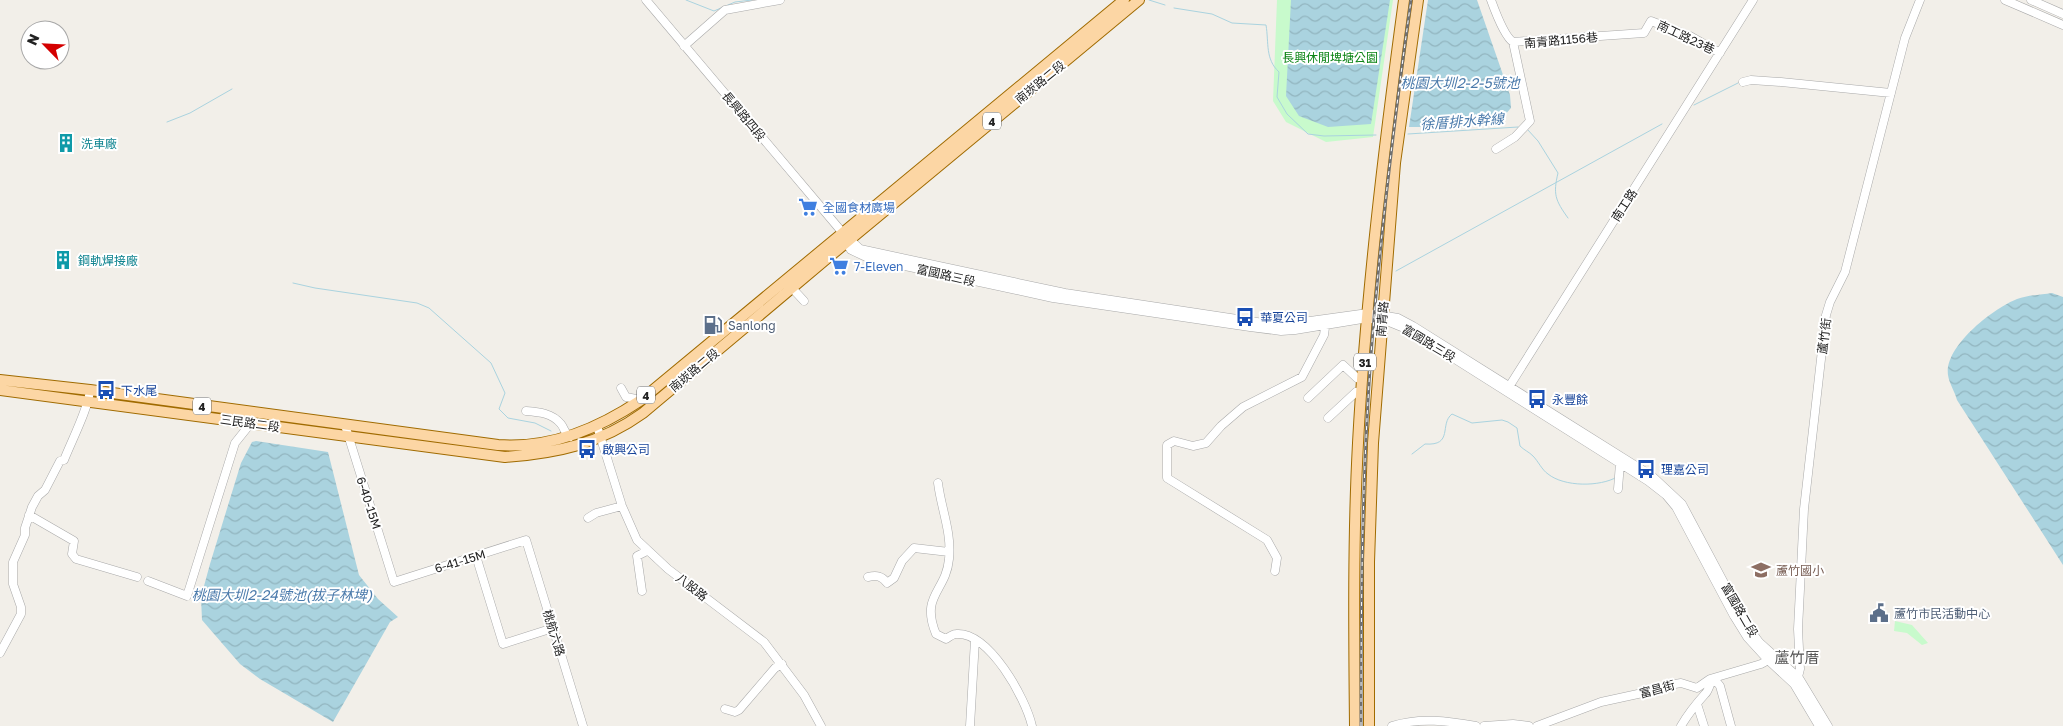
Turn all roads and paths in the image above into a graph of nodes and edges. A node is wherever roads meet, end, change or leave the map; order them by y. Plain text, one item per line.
1 (646, 0) edge
2 (780, 0) edge
3 (1124, 0) edge
4 (1140, 0) edge
5 (1418, 0) edge
6 (1424, 0) edge
7 (1491, 0) edge
8 (1751, 0) edge
9 (1920, 0) edge
10 (2005, 0) edge
11 (2031, 0) edge
12 (1402, 1) edge
13 (2063, 14) edge
14 (1416, 19) junction
15 (1651, 21) joint
16 (2063, 26) edge
17 (1419, 38) junction
18 (1513, 42) junction
19 (684, 46) junction
20 (1720, 53) junction
21 (1742, 82) dead end
22 (1891, 93) junction
23 (1496, 149) dead end
24 (1402, 164) junction
25 (1393, 189) junction
26 (846, 238) junction
27 (1366, 265) junction
28 (792, 288) junction
29 (1370, 292) junction
30 (804, 301) dead end
31 (1365, 316) junction
32 (1385, 317) junction
33 (1326, 321) junction
34 (1357, 378) junction
35 (0, 380) edge
36 (621, 388) dead end
37 (1508, 388) junction
38 (0, 390) edge
39 (1356, 392) junction
40 (90, 396) junction
41 (1308, 398) dead end
42 (641, 400) junction
43 (526, 411) dead end
44 (1328, 418) dead end
45 (251, 423) junction
46 (345, 425) junction
47 (597, 426) junction
48 (404, 432) joint
49 (347, 436) junction
50 (570, 437) junction
51 (601, 437) junction
52 (411, 445) joint
53 (1621, 461) junction
54 (938, 483) dead end
55 (1618, 489) dead end
56 (1356, 500) junction
57 (622, 506) junction
58 (29, 515) junction
59 (588, 518) dead end
60 (1376, 518) junction
61 (1351, 528) junction
62 (1695, 535) joint
63 (1370, 539) junction
64 (526, 540) joint
65 (647, 551) junction
66 (949, 552) junction
67 (476, 556) junction
68 (1275, 571) dead end
69 (137, 577) dead end
70 (868, 577) dead end
71 (148, 581) dead end
72 (394, 582) joint
73 (642, 591) dead end
74 (553, 628) junction
75 (975, 640) junction
76 (0, 653) edge
77 (1771, 658) junction
78 (782, 664) junction
79 (1797, 681) junction
80 (1697, 688) junction
81 (1701, 696) junction
82 (1697, 704) junction
83 (725, 709) dead end
84 (583, 726) edge
85 (821, 726) edge
86 (970, 726) edge
87 (1032, 726) edge
88 (1350, 726) edge
89 (1355, 726) edge
90 (1369, 726) edge
91 (1374, 726) edge
92 (1392, 726) edge
93 (1476, 726) edge
94 (1484, 726) edge
95 (1529, 726) edge
96 (1537, 726) edge
97 (1681, 726) edge
98 (1704, 726) edge
99 (1731, 726) edge
100 (1819, 726) edge
101 (1828, 726) edge

1 - 19 street, 長興路四段
2 - 19 street
3 - 26 main road, 南崁路二段 / 4
4 - 26 main road, 南崁路二段 / 4
5 - 14 main road, 南青路 / 31
6 - 17 main road, 31
7 - 18 street, 南青路1156巷
8 - 20 street, 南工路
9 - 22 street, 蘆竹街
10 - 16 street
11 - 13 street
12 - 27 main road, 南青路 / 31
12 - 29 main road, 南青路 / 31
14 - 17 main road, 南青路
14 - 25 main road, 南青路 / 31
15 - 18 street, 南青路1156巷
15 - 20 street, 南工路23巷
17 - 24 main road, 31
18 - 23 street
19 - 26 street, 長興路四段
20 - 37 street, 南工路
21 - 22 street
22 - 79 street, 蘆竹街
24 - 25 main road, 南青路
24 - 32 main road, 31
25 - 32 main road, 南青路 / 31
26 - 28 main road, 南崁路二段 / 4
26 - 33 street, 富國路三段
26 - 42 main road, 南崁路二段 / 4
27 - 29 main road, 南青路
27 - 31 main road, 31
28 - 30 street
28 - 51 main road, 南崁路二段 / 4
29 - 31 main road, 南青路 / 31
31 - 32 street, 富國路三段
31 - 33 street, 富國路三段
31 - 34 main road, 31
31 - 56 main road, 南青路 / 31
32 - 37 street, 富國路三段
32 - 60 main road, 31
32 - 63 main road, 南青路 / 31
33 - 68 street
34 - 39 main road, 31
34 - 41 street
35 - 40 main road, 三民路二段 / 4
36 - 42 street
37 - 53 street, 富國路三段
38 - 40 main road, 三民路二段 / 4
39 - 44 street
39 - 61 main road, 31
40 - 45 main road, 三民路二段 / 4
40 - 46 main road, 三民路二段 / 4
40 - 58 street
42 - 47 main road, 南崁路二段 / 4
43 - 50 street
45 - 49 main road, 三民路二段 / 4
45 - 71 street
46 - 48 main road, 三民路二段 / 4
46 - 49 street, 6-40-15M
47 - 50 main road, 南崁路二段 / 4
47 - 51 street, 八股路
48 - 50 main road, 南崁路二段 / 4
49 - 52 main road, 三民路二段 / 4
49 - 72 street, 6-40-15M
51 - 52 main road, 南崁路二段 / 4
51 - 57 street, 八股路
53 - 55 street
53 - 62 street, 富國路三段
54 - 66 street
56 - 61 main road, 南青路
56 - 89 main road, 南青路 / 31
57 - 59 street
57 - 65 street, 八股路
58 - 69 street
58 - 76 street
60 - 63 main road, 南青路
60 - 91 main road, 31
61 - 88 main road, 31
62 - 77 street, 富國路二段
63 - 90 main road, 南青路 / 31
64 - 67 street, 6-41-15M
64 - 74 street, 桃航六路
65 - 73 street
65 - 78 street, 八股路
66 - 70 street
66 - 75 street
67 - 72 street, 6-41-15M
67 - 74 street
74 - 84 street, 桃航六路
75 - 86 street
75 - 87 street
77 - 79 street, 富國路二段
77 - 80 street
78 - 83 street
78 - 85 street, 八股路
79 - 100 street, 富國路二段
79 - 101 street, 富國路二段
80 - 81 street
80 - 96 street, 富昌街
81 - 82 street
81 - 99 street
82 - 97 street
82 - 98 street
92 - 93 street
94 - 95 street

